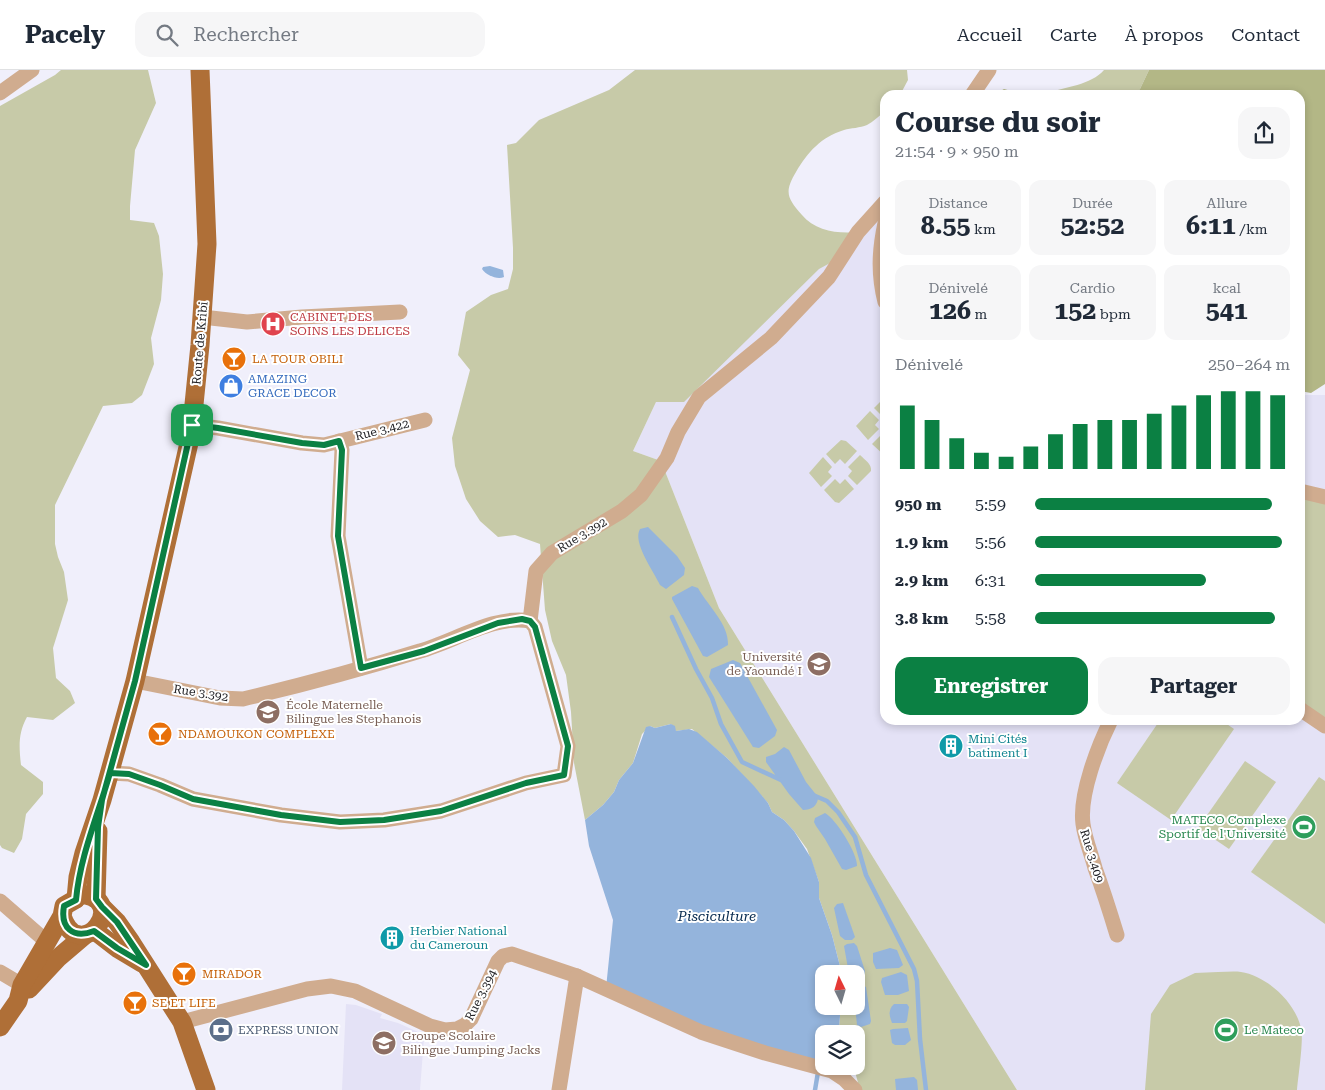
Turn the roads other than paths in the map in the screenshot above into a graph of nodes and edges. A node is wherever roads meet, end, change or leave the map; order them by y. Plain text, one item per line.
1 (32, 70) edge
2 (200, 70) edge
3 (989, 70) edge
4 (975, 90) edge
5 (0, 92) edge
6 (880, 208) edge
7 (880, 247) edge
8 (880, 276) edge
9 (400, 312) dead end
10 (202, 317) junction
11 (424, 420) dead end
12 (192, 425) junction
13 (339, 441) junction
14 (1305, 492) edge
15 (1325, 497) edge
16 (530, 621) junction
17 (361, 668) junction
18 (135, 681) junction
19 (1305, 712) edge
20 (1109, 725) edge
21 (1325, 726) edge
22 (110, 773) junction
23 (102, 800) junction
24 (76, 900) junction
25 (0, 901) edge
26 (99, 903) junction
27 (62, 916) junction
28 (90, 933) junction
29 (1117, 935) dead end
30 (47, 942) junction
31 (146, 965) junction
32 (0, 972) edge
33 (577, 976) junction
34 (20, 993) junction
35 (182, 1022) junction
36 (0, 1027) edge
37 (854, 1089) edge
38 (206, 1090) edge
39 (559, 1090) edge

1 - 5 street
2 - 10 main road, Route de Kribi
3 - 4 street
6 - 16 street, Rue 3.392
7 - 8 street
9 - 10 street
10 - 12 main road, Route de Kribi
11 - 13 street, Rue 3.422
12 - 13 street, Rue 3.422
12 - 18 main road, Route de Kribi
13 - 17 street
14 - 15 street
16 - 17 street, Rue 3.392
16 - 22 street
17 - 18 street, Rue 3.392
18 - 22 main road, Route de Kribi
19 - 21 street
20 - 29 street, Rue 3.409
22 - 23 main road, Route de Kribi
23 - 24 main road, Route de Kribi
23 - 26 main road
24 - 26 main road
24 - 27 main road
25 - 30 street
26 - 28 main road
26 - 31 main road
27 - 28 main road
27 - 30 main road
28 - 31 main road
28 - 34 main road
30 - 34 main road
31 - 35 main road
32 - 34 street
33 - 35 street, Rue 3.394
33 - 37 street, Rue 3.394
33 - 39 street
34 - 36 main road
35 - 38 main road

